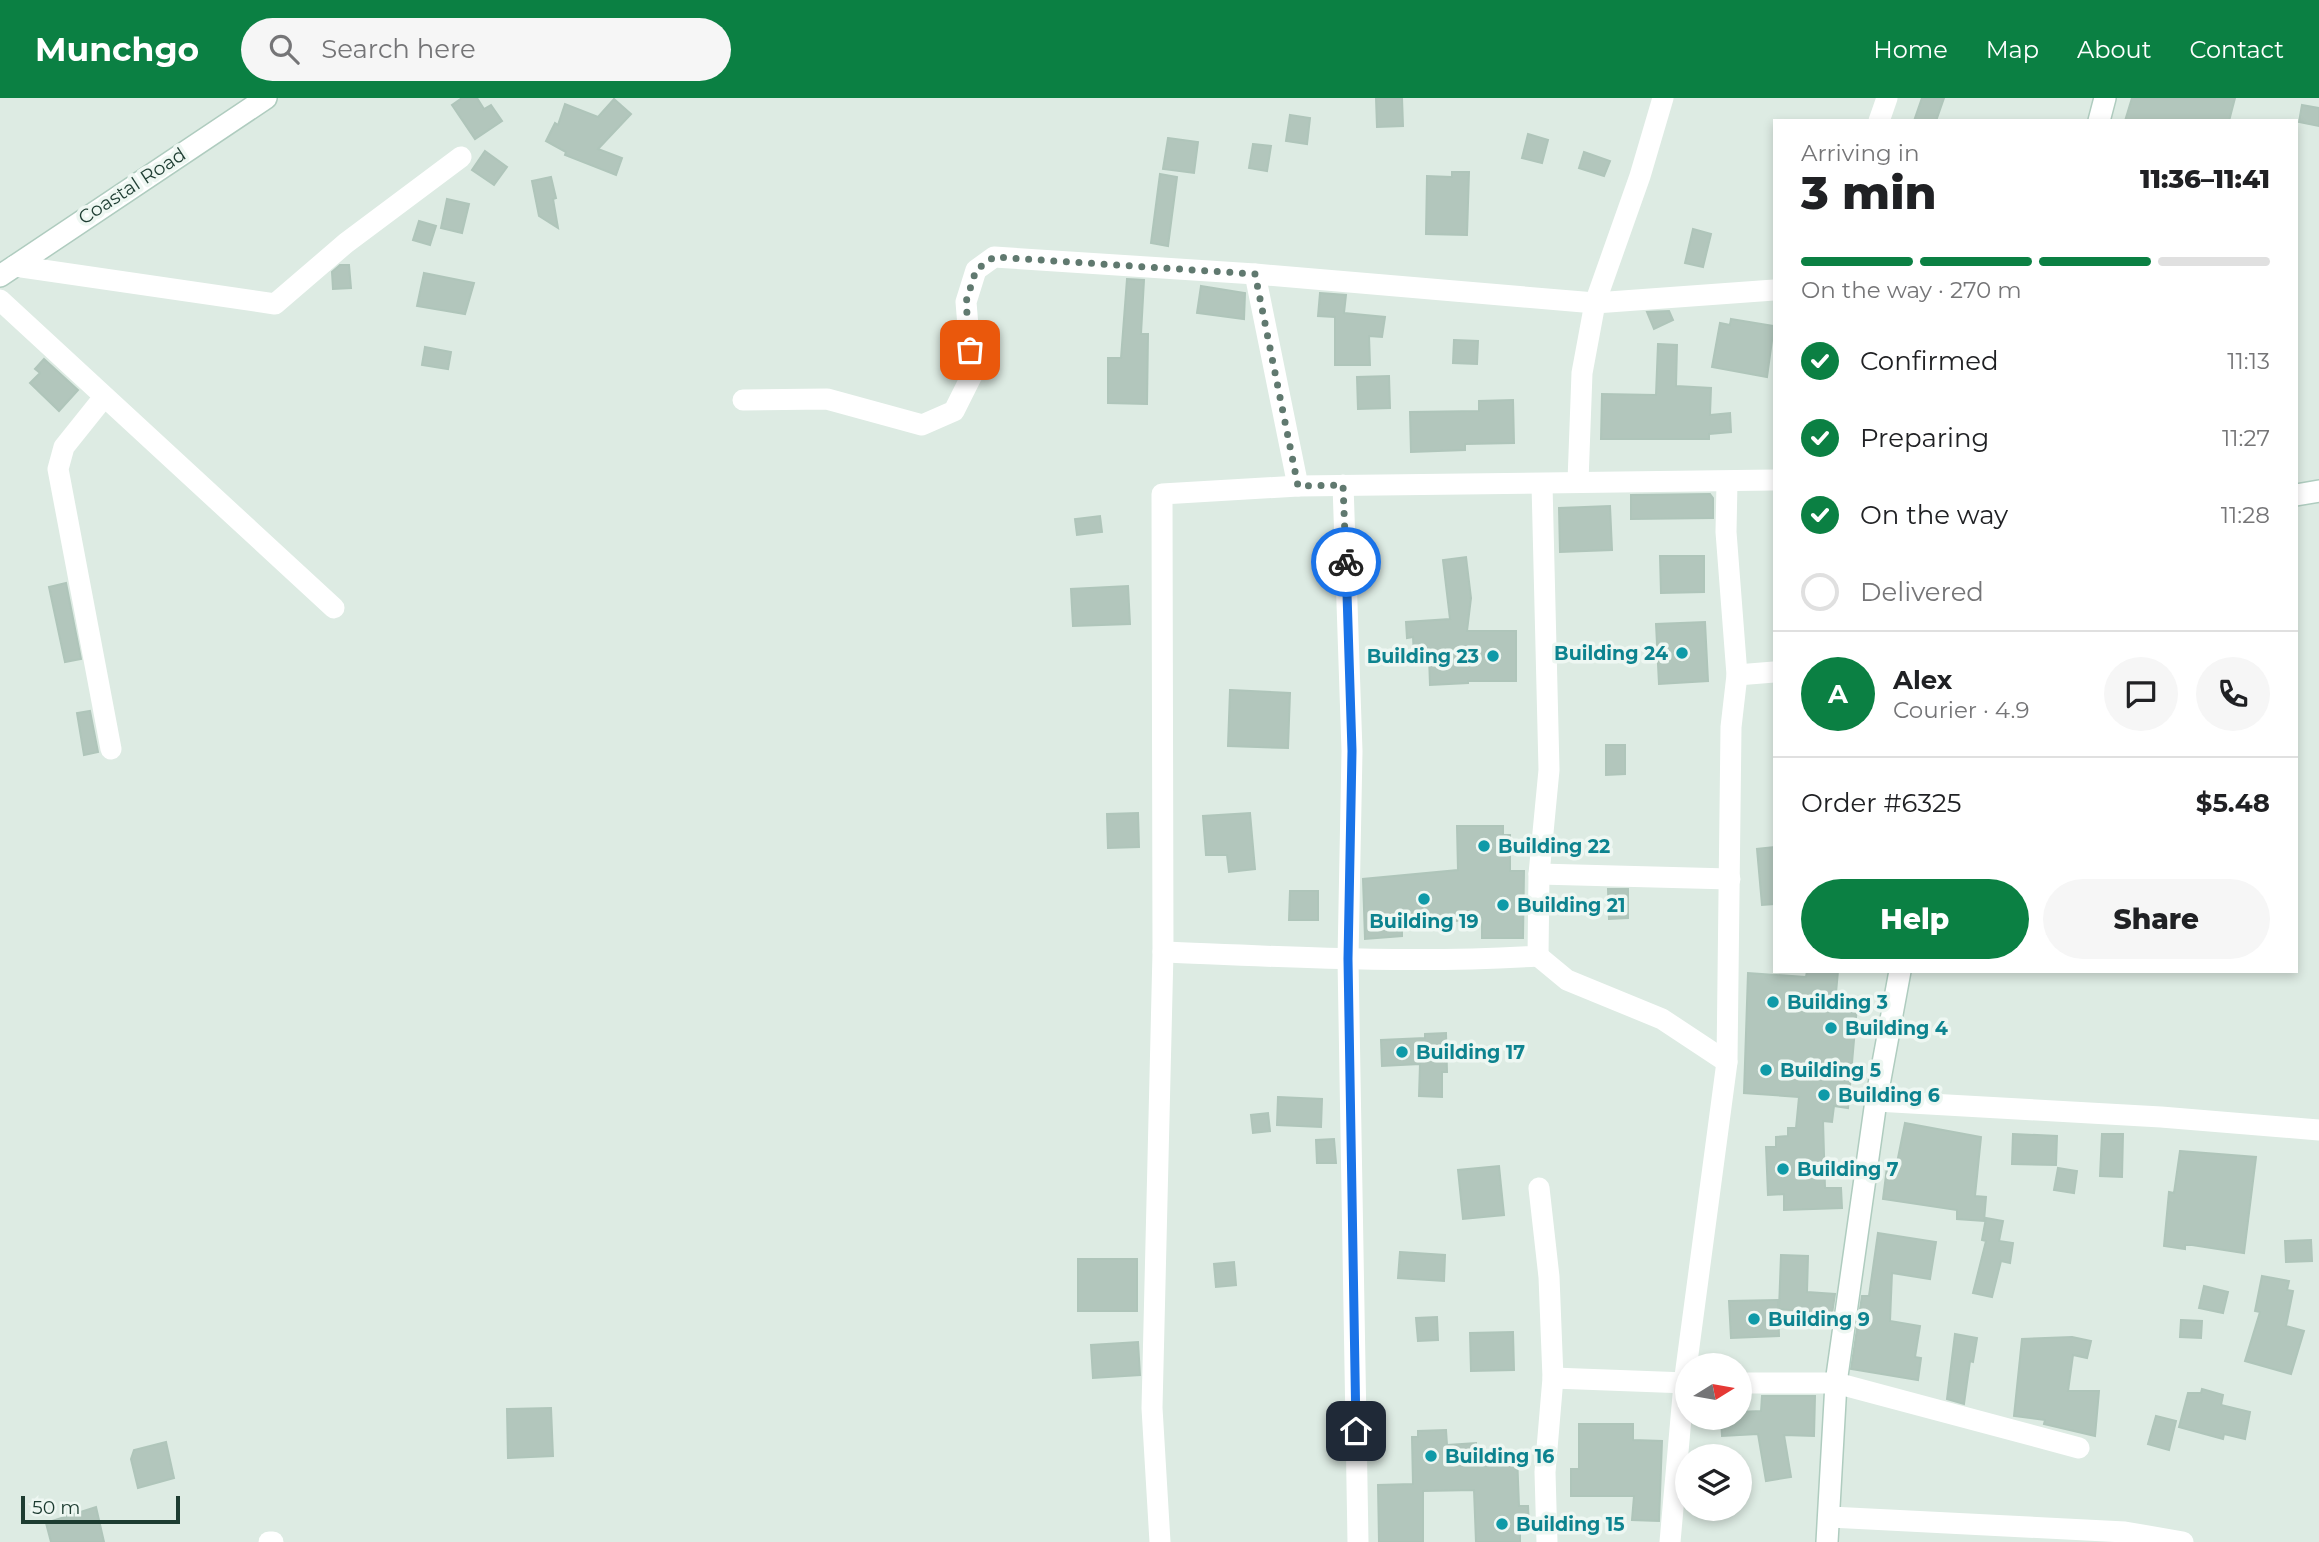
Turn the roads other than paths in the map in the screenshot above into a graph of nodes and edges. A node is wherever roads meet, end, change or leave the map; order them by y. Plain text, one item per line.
1 (267, 98) edge
2 (1663, 98) edge
3 (1887, 98) edge
4 (2105, 98) edge
5 (1880, 119) edge
6 (2100, 119) edge
7 (461, 157) dead end
8 (7, 271) edge
9 (1255, 274) junction
10 (1773, 290) edge
11 (0, 300) edge
12 (1595, 303) junction
13 (104, 397) junction
14 (743, 400) dead end
15 (1773, 480) edge
16 (1578, 481) junction
17 (1727, 482) junction
18 (1542, 484) junction
19 (1343, 485) junction
20 (1298, 486) junction
21 (2319, 491) edge
22 (2298, 495) edge
23 (334, 608) dead end
24 (1773, 671) edge
25 (1737, 674) junction
26 (111, 749) dead end
27 (1539, 874) junction
28 (1730, 879) junction
29 (1163, 952) junction
30 (1538, 956) junction
31 (1348, 959) junction
32 (1900, 973) edge
33 (1727, 1062) junction
34 (1876, 1101) junction
35 (2319, 1130) edge
36 (1539, 1188) dead end
37 (1689, 1353) edge
38 (1553, 1378) junction
39 (1836, 1382) junction
40 (1752, 1383) edge
41 (1675, 1384) edge
42 (1681, 1430) edge
43 (2079, 1448) dead end
44 (1830, 1517) junction
45 (1160, 1542) edge
46 (1358, 1542) edge
47 (1547, 1542) edge
48 (1670, 1542) edge
49 (1827, 1542) edge
50 (2183, 1542) edge

1 - 8 street, Coastal Road
2 - 12 street
3 - 5 street
4 - 6 street
7 - 8 street
9 - 12 street
9 - 14 street
9 - 20 street
10 - 12 street
11 - 13 street
12 - 16 street
13 - 23 street
13 - 26 street
15 - 17 street
16 - 17 street
16 - 18 street
17 - 25 street
18 - 19 street
18 - 27 street
19 - 20 street
19 - 31 street
20 - 29 street
21 - 22 street
24 - 25 street
25 - 28 street
27 - 28 street
27 - 30 street
28 - 33 street
29 - 31 street
29 - 45 street
30 - 31 street
30 - 33 street
31 - 46 street
32 - 34 street
33 - 37 street
34 - 35 street
34 - 39 street
36 - 38 street
38 - 41 street
38 - 47 street
39 - 40 street
39 - 43 street
39 - 44 street
42 - 48 street
44 - 49 street
44 - 50 street

